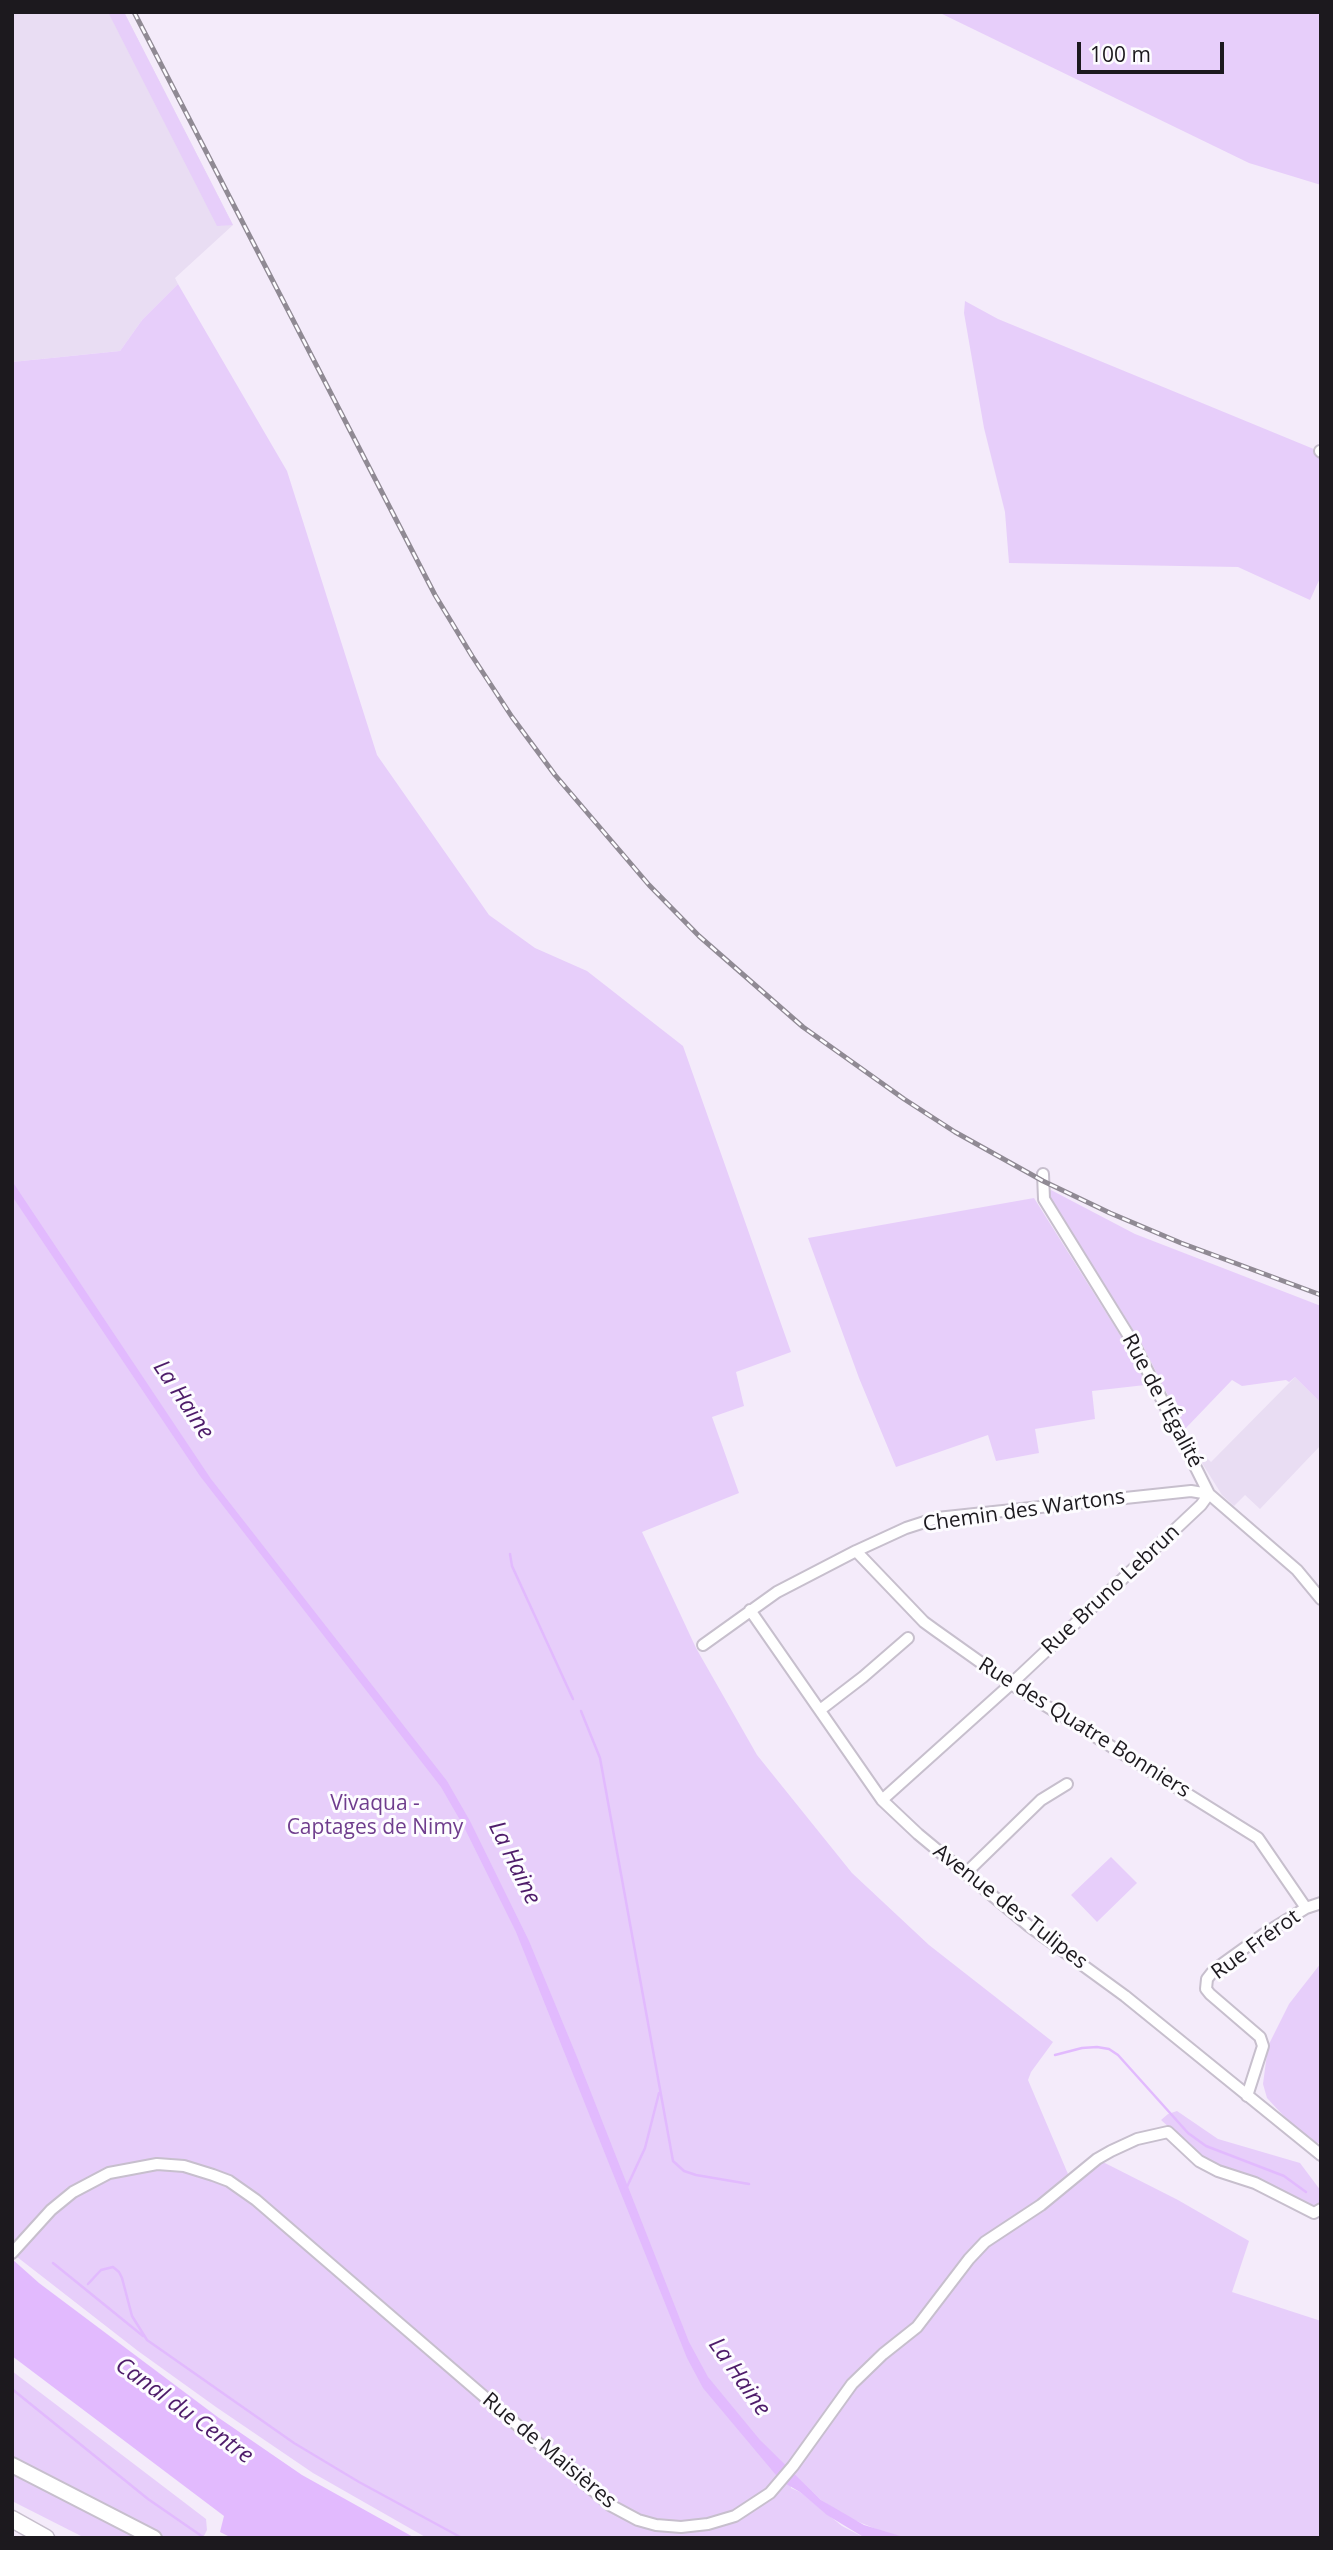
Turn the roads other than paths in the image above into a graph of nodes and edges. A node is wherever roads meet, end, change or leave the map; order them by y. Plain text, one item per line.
1 (1042, 1174) dead end
2 (1209, 1494) junction
3 (856, 1551) junction
4 (1321, 1599) edge
5 (750, 1610) junction
6 (908, 1638) dead end
7 (703, 1645) dead end
8 (1011, 1684) junction
9 (820, 1710) junction
10 (1067, 1784) dead end
11 (882, 1800) junction
12 (966, 1873) junction
13 (1321, 1903) edge
14 (1306, 1908) junction
15 (1247, 2096) junction
16 (1321, 2155) edge
17 (1320, 2210) edge
18 (12, 2253) edge
19 (12, 2465) edge
20 (12, 2519) edge
21 (46, 2538) edge
22 (154, 2538) edge

1 - 2 street, Rue de l'Égalité
2 - 3 street, Chemin des Wartons
2 - 4 street, Rue de l'Égalité
2 - 8 street, Rue Bruno Lebrun
3 - 5 street, Chemin des Wartons
3 - 8 street, Rue des Quatre Bonniers
5 - 7 street, Chemin des Wartons
5 - 9 street, Avenue des Tulipes
6 - 9 street
8 - 11 street, Rue Bruno Lebrun
8 - 14 street, Rue des Quatre Bonniers
9 - 11 street, Avenue des Tulipes
10 - 12 street
11 - 12 street, Avenue des Tulipes
12 - 15 street, Avenue des Tulipes
13 - 14 street, Rue Frérot
14 - 15 street, Rue Frérot
15 - 16 street, Avenue des Tulipes
17 - 18 street, Rue de Maisières
19 - 22 main road
20 - 21 highway

